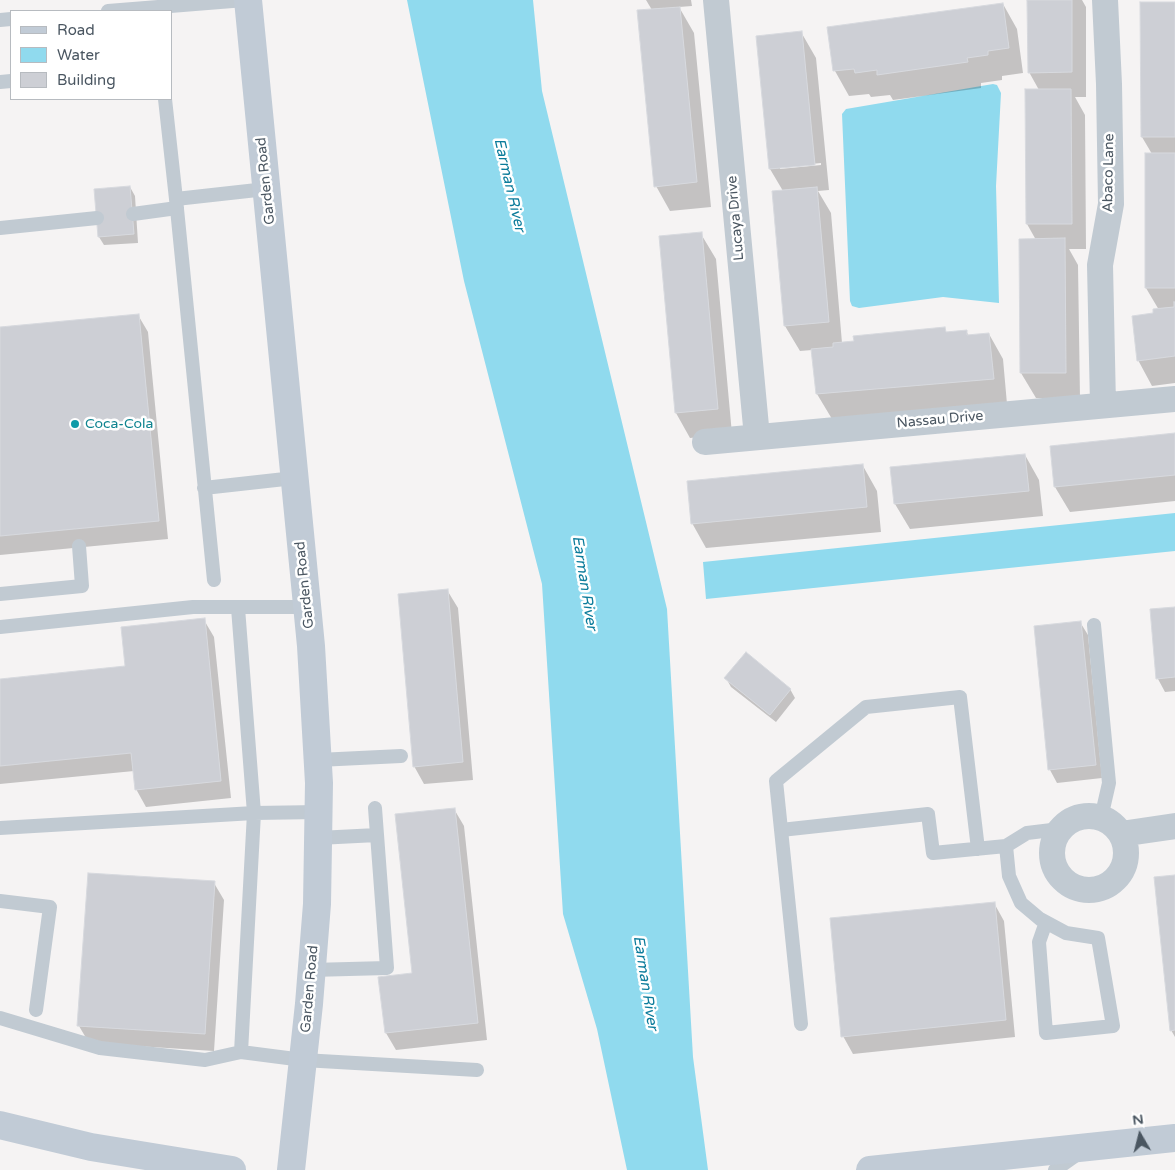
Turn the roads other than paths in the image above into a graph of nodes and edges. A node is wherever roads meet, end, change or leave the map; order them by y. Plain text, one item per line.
1 (246, 0) edge
2 (716, 0) edge
3 (1106, 0) edge
4 (121, 10) edge
5 (165, 100) edge
6 (266, 189) junction
7 (177, 204) junction
8 (133, 214) dead end
9 (97, 218) dead end
10 (0, 228) edge
11 (1175, 399) edge
12 (1103, 405) junction
13 (757, 437) junction
14 (705, 442) dead end
15 (294, 478) junction
16 (204, 488) junction
17 (79, 546) dead end
18 (214, 580) dead end
19 (0, 594) edge
20 (307, 607) junction
21 (238, 608) junction
22 (1094, 625) dead end
23 (0, 627) edge
24 (401, 756) dead end
25 (318, 760) junction
26 (375, 808) dead end
27 (254, 813) junction
28 (318, 825) junction
29 (1111, 826) junction
30 (1175, 826) edge
31 (0, 828) edge
32 (1060, 829) junction
33 (781, 830) junction
34 (377, 835) junction
35 (1006, 846) junction
36 (978, 849) junction
37 (0, 901) edge
38 (1046, 922) junction
39 (311, 970) junction
40 (36, 1010) dead end
41 (0, 1018) edge
42 (801, 1024) dead end
43 (241, 1052) junction
44 (303, 1060) junction
45 (476, 1070) dead end
46 (0, 1125) edge
47 (1175, 1138) edge
48 (1087, 1148) junction
49 (232, 1170) edge
50 (291, 1170) edge
51 (870, 1170) edge
52 (1055, 1170) edge

1 - 4 lane
1 - 6 street, Garden Road
2 - 13 street, Lucaya Drive
3 - 12 street, Abaco Lane
5 - 7 lane
6 - 7 lane
6 - 15 street, Garden Road
7 - 8 lane
7 - 16 lane
9 - 10 lane
11 - 12 street, Nassau Drive
12 - 13 street, Nassau Drive
13 - 14 street, Nassau Drive
15 - 16 lane
15 - 20 street, Garden Road
16 - 18 lane
17 - 19 lane
20 - 21 lane
20 - 25 street, Garden Road
21 - 23 lane
21 - 27 lane
22 - 29 lane
24 - 25 lane
25 - 28 street, Garden Road
26 - 34 lane
27 - 28 lane
27 - 31 lane
27 - 43 lane
28 - 34 lane
28 - 39 street, Garden Road
29 - 30 street
29 - 32 street
29 - 32 street
32 - 35 lane
33 - 36 lane
33 - 36 lane
33 - 42 lane
34 - 39 lane
35 - 36 lane
35 - 38 lane
37 - 40 lane
38 - 38 lane
39 - 44 street, Garden Road
41 - 43 lane
43 - 44 lane
44 - 45 lane
44 - 50 street, Garden Road
46 - 49 street
47 - 48 street
48 - 51 street
48 - 52 lane

